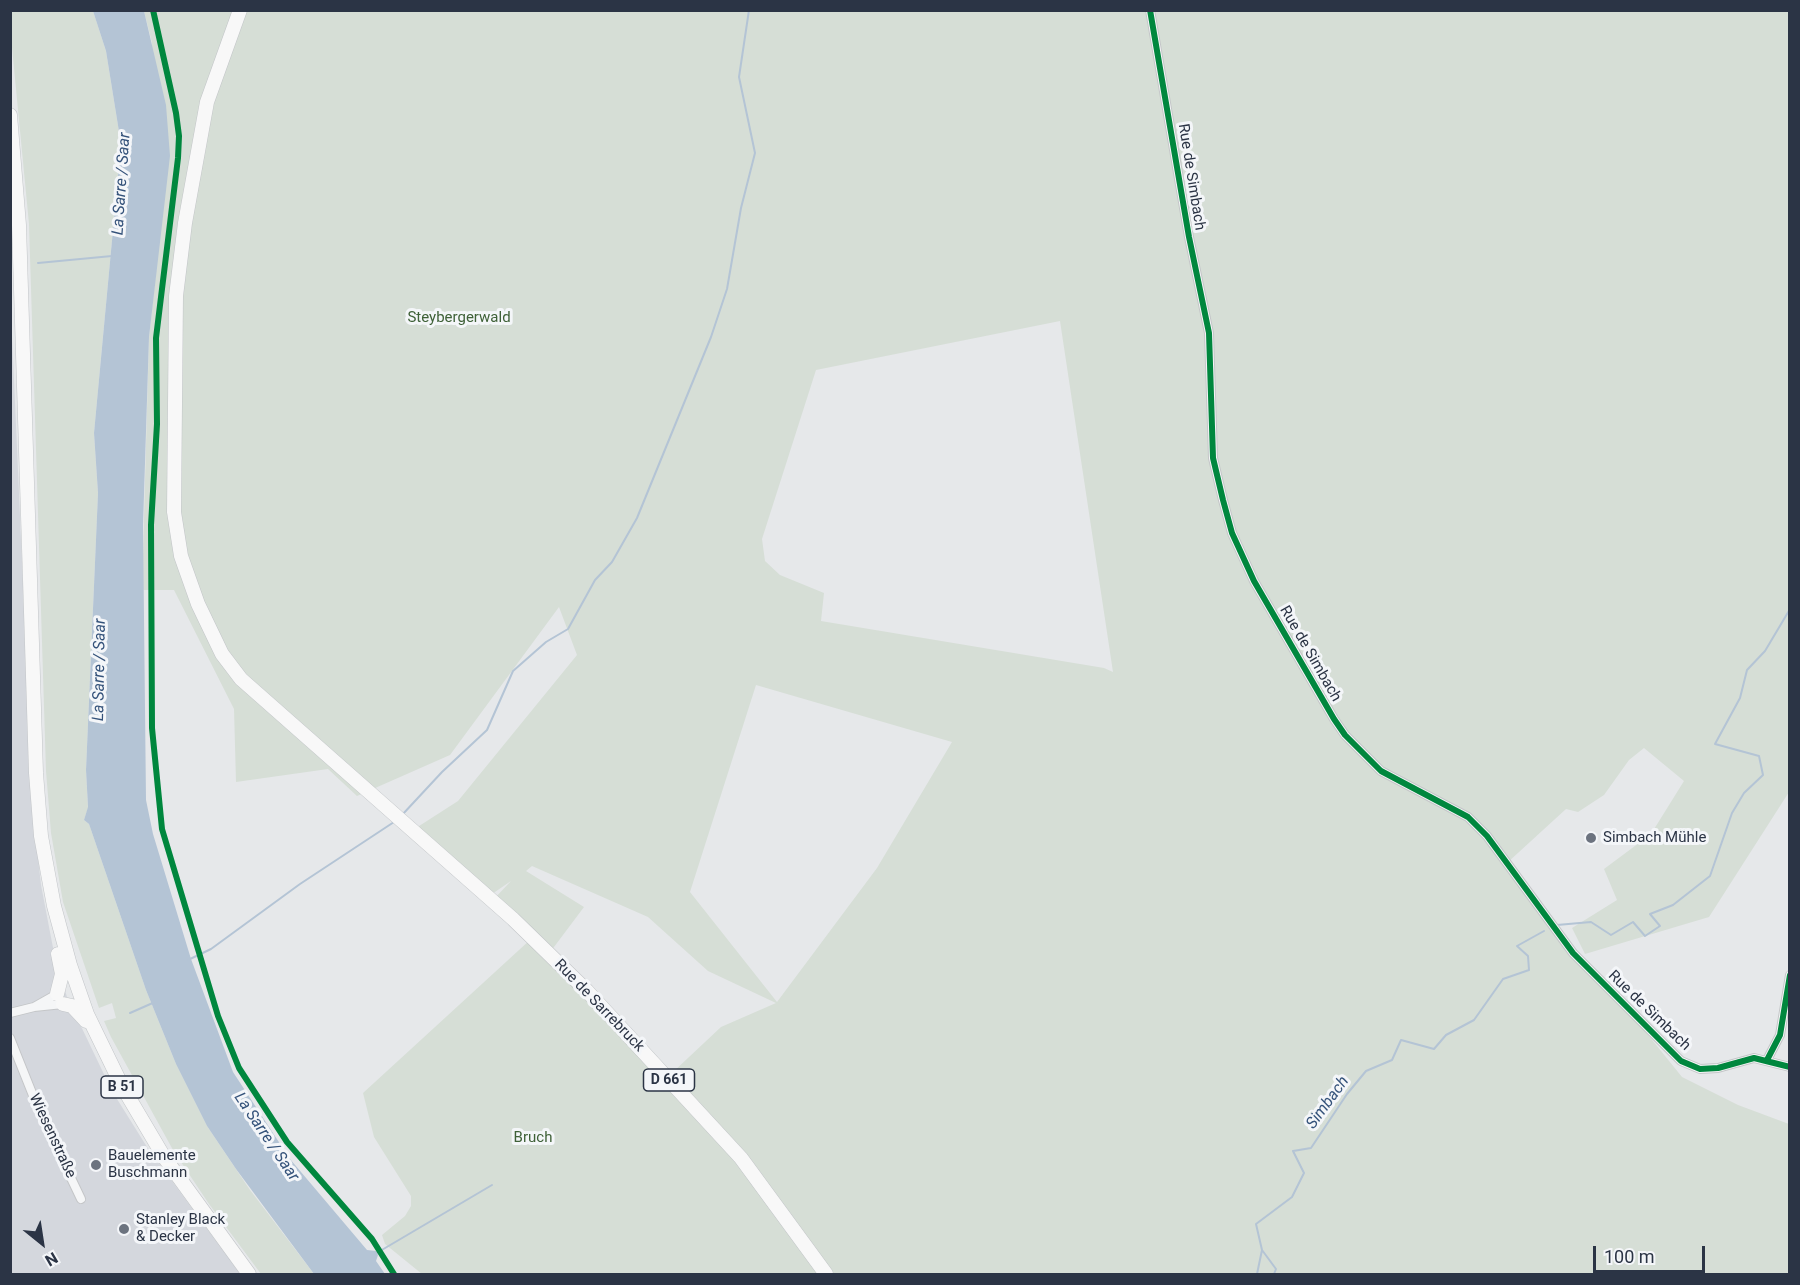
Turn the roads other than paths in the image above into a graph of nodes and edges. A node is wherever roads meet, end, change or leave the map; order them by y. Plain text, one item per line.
1 (240, 10) edge
2 (1150, 10) edge
3 (10, 115) edge
4 (58, 925) junction
5 (1790, 975) edge
6 (79, 993) junction
7 (60, 999) junction
8 (10, 1013) edge
9 (93, 1030) junction
10 (10, 1038) edge
11 (1767, 1060) junction
12 (1790, 1067) edge
13 (81, 1199) dead end
14 (249, 1275) edge
15 (826, 1275) edge

1 - 15 main road, Rue de Sarrebruck / D 661
2 - 11 street, Rue de Simbach
3 - 4 main road, B 51
4 - 6 main road, B 51
4 - 7 main road, B 51
5 - 11 street
6 - 7 main road
6 - 9 main road, B 51
7 - 8 street
7 - 9 main road, B 51
9 - 14 main road, B 51
10 - 13 street, Wiesenstraße
11 - 12 street, Rue de Simbach

